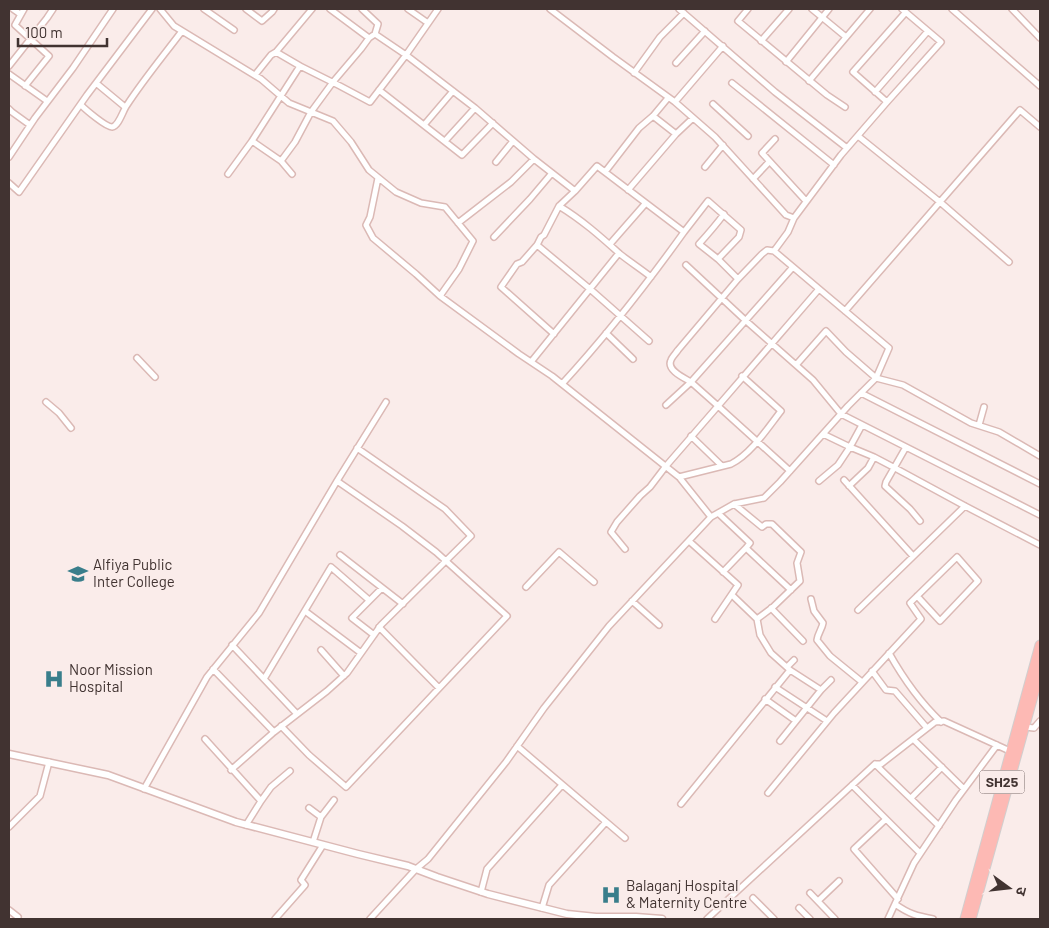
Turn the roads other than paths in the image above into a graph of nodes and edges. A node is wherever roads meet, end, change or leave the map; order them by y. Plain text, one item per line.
1 (13, 9) edge
2 (53, 9) edge
3 (113, 9) edge
4 (152, 9) edge
5 (160, 9) edge
6 (204, 9) edge
7 (246, 9) edge
8 (274, 9) edge
9 (312, 9) edge
10 (330, 9) edge
11 (362, 9) edge
12 (408, 9) edge
13 (438, 9) edge
14 (550, 9) edge
15 (748, 9) edge
16 (789, 9) edge
17 (812, 9) edge
18 (829, 9) edge
19 (870, 9) edge
20 (952, 9) edge
21 (1012, 9) edge
22 (904, 10) edge
23 (22, 11) edge
24 (682, 11) edge
25 (822, 17) junction
26 (428, 23) junction
27 (234, 30) dead end
28 (182, 31) junction
29 (705, 31) junction
30 (928, 31) junction
31 (375, 34) junction
32 (846, 37) junction
33 (369, 38) junction
34 (1040, 38) edge
35 (30, 40) junction
36 (761, 41) junction
37 (723, 46) junction
38 (276, 52) junction
39 (406, 55) junction
40 (786, 62) junction
41 (676, 63) dead end
42 (9, 66) edge
43 (300, 66) junction
44 (634, 72) junction
45 (9, 74) edge
46 (254, 75) junction
47 (809, 81) junction
48 (334, 82) junction
49 (96, 83) junction
50 (732, 83) dead end
51 (25, 86) junction
52 (1040, 86) edge
53 (379, 90) junction
54 (453, 91) junction
55 (875, 92) junction
56 (280, 96) junction
57 (668, 98) junction
58 (47, 101) junction
59 (675, 102) junction
60 (887, 102) junction
61 (713, 104) dead end
62 (80, 105) junction
63 (125, 107) junction
64 (845, 107) dead end
65 (476, 108) junction
66 (9, 109) edge
67 (311, 112) junction
68 (653, 116) junction
69 (693, 118) junction
70 (493, 123) junction
71 (30, 125) junction
72 (424, 125) junction
73 (1040, 127) edge
74 (676, 134) junction
75 (748, 136) dead end
76 (858, 136) junction
77 (775, 138) dead end
78 (252, 141) junction
79 (445, 141) junction
80 (513, 141) junction
81 (723, 146) junction
82 (847, 148) junction
83 (9, 157) edge
84 (534, 159) junction
85 (281, 161) junction
86 (496, 162) dead end
87 (770, 162) junction
88 (834, 165) junction
89 (705, 166) dead end
90 (605, 172) junction
91 (552, 173) junction
92 (228, 174) dead end
93 (292, 174) dead end
94 (378, 178) junction
95 (753, 179) junction
96 (9, 183) edge
97 (575, 190) junction
98 (628, 190) junction
99 (806, 201) junction
100 (940, 202) junction
101 (645, 204) junction
102 (559, 206) junction
103 (724, 214) junction
104 (794, 218) junction
105 (458, 223) junction
106 (684, 232) junction
107 (494, 237) dead end
108 (610, 244) junction
109 (537, 245) junction
110 (774, 251) junction
111 (619, 253) junction
112 (718, 259) junction
113 (1008, 262) dead end
114 (686, 265) dead end
115 (793, 267) junction
116 (651, 277) junction
117 (738, 279) junction
118 (590, 289) junction
119 (819, 289) junction
120 (440, 296) junction
121 (722, 299) junction
122 (845, 311) junction
123 (620, 316) junction
124 (745, 320) junction
125 (606, 333) junction
126 (554, 334) junction
127 (649, 341) dead end
128 (771, 344) junction
129 (137, 358) dead end
130 (633, 359) dead end
131 (532, 362) junction
132 (796, 365) junction
133 (742, 376) junction
134 (155, 377) dead end
135 (876, 378) junction
136 (691, 382) junction
137 (562, 384) junction
138 (861, 393) junction
139 (46, 402) dead end
140 (386, 402) dead end
141 (666, 405) dead end
142 (718, 406) junction
143 (984, 407) dead end
144 (840, 414) junction
145 (862, 425) junction
146 (979, 425) junction
147 (71, 428) dead end
148 (823, 434) junction
149 (691, 436) junction
150 (757, 442) junction
151 (850, 447) junction
152 (906, 447) junction
153 (357, 448) junction
154 (1040, 456) edge
155 (874, 457) junction
156 (666, 466) junction
157 (722, 466) junction
158 (895, 468) junction
159 (790, 471) junction
160 (679, 477) junction
161 (844, 480) dead end
162 (336, 481) junction
163 (819, 481) dead end
164 (1040, 484) edge
165 (849, 486) junction
166 (734, 504) junction
167 (965, 506) junction
168 (718, 513) junction
169 (1040, 515) edge
170 (711, 517) junction
171 (920, 521) dead end
172 (688, 541) junction
173 (1040, 545) edge
174 (746, 548) junction
175 (625, 549) dead end
176 (340, 555) dead end
177 (913, 556) junction
178 (446, 560) junction
179 (723, 572) junction
180 (594, 582) dead end
181 (526, 587) dead end
182 (382, 588) junction
183 (791, 590) junction
184 (732, 595) junction
185 (917, 596) junction
186 (811, 599) dead end
187 (369, 600) junction
188 (632, 602) junction
189 (403, 604) junction
190 (771, 608) junction
191 (858, 610) dead end
192 (305, 611) junction
193 (715, 619) dead end
194 (757, 619) junction
195 (659, 625) dead end
196 (379, 627) junction
197 (374, 635) junction
198 (803, 641) dead end
199 (232, 645) junction
200 (1040, 645) edge
201 (321, 650) dead end
202 (362, 652) junction
203 (889, 654) junction
204 (794, 660) dead end
205 (788, 668) junction
206 (213, 669) junction
207 (872, 671) junction
208 (1040, 671) edge
209 (344, 676) junction
210 (264, 679) junction
211 (831, 680) dead end
212 (862, 682) junction
213 (775, 687) junction
214 (439, 688) junction
215 (821, 690) junction
216 (765, 699) junction
217 (807, 708) junction
218 (297, 714) junction
219 (827, 721) junction
220 (1040, 721) edge
221 (796, 722) junction
222 (941, 722) junction
223 (280, 726) junction
224 (1025, 727) junction
225 (927, 728) junction
226 (274, 732) junction
227 (204, 739) dead end
228 (913, 739) junction
229 (780, 740) dead end
230 (997, 745) junction
231 (517, 746) junction
232 (1014, 752) junction
233 (9, 754) edge
234 (49, 762) junction
235 (875, 764) junction
236 (942, 767) junction
237 (231, 770) junction
238 (290, 771) dead end
239 (562, 785) junction
240 (852, 785) junction
241 (144, 789) junction
242 (964, 789) junction
243 (768, 794) dead end
244 (911, 798) junction
245 (334, 800) dead end
246 (260, 801) junction
247 (681, 804) dead end
248 (308, 808) dead end
249 (321, 817) junction
250 (886, 819) junction
251 (606, 822) junction
252 (246, 824) junction
253 (939, 826) junction
254 (9, 827) edge
255 (625, 838) dead end
256 (313, 842) junction
257 (323, 845) junction
258 (920, 854) junction
259 (416, 869) junction
260 (839, 880) dead end
261 (481, 892) junction
262 (810, 893) dead end
263 (753, 898) dead end
264 (818, 901) junction
265 (896, 901) junction
266 (542, 908) junction
267 (799, 908) dead end
268 (9, 910) edge
269 (18, 917) dead end
270 (770, 918) edge
271 (274, 919) edge
272 (370, 919) edge
273 (662, 919) edge
274 (707, 919) edge
275 (810, 919) edge
276 (835, 919) edge
277 (888, 919) edge
278 (933, 919) edge
279 (965, 919) edge
280 (972, 919) edge

1 - 23 street
2 - 35 street
3 - 58 street
4 - 49 street
5 - 28 street
6 - 27 street
7 - 8 street
9 - 38 street
10 - 33 street
11 - 31 street
12 - 26 street
13 - 26 street
14 - 44 street
15 - 36 street
16 - 36 street
17 - 25 street
18 - 25 street
19 - 32 street
20 - 52 street
21 - 34 street
22 - 30 street
22 - 55 street
23 - 35 street
24 - 29 street
24 - 44 street
25 - 32 street
25 - 40 street
26 - 39 street
28 - 46 street
28 - 63 street
29 - 37 street
29 - 41 street
30 - 55 street
30 - 60 street
31 - 33 street
31 - 39 street
32 - 47 street
33 - 48 street
35 - 42 street
35 - 51 street
36 - 40 street
37 - 59 street
37 - 82 street
38 - 43 street
38 - 46 street
39 - 53 street
39 - 54 street
40 - 47 street
43 - 48 street
43 - 56 street
44 - 57 street
45 - 51 street
46 - 56 street
47 - 64 street
48 - 53 street
48 - 67 street
49 - 62 street
49 - 63 street
50 - 88 street
51 - 58 street
53 - 72 street
54 - 65 street
54 - 72 street
55 - 60 street
56 - 67 street
56 - 78 street
57 - 59 street
57 - 68 street
58 - 71 street
59 - 69 street
60 - 76 street
61 - 75 street
62 - 63 street
62 - 96 street
65 - 70 street
65 - 79 street
66 - 71 street
67 - 85 street
67 - 94 street
68 - 74 street
68 - 90 street
69 - 74 street
69 - 81 street
70 - 79 street
70 - 80 street
71 - 83 street
72 - 79 street
73 - 100 street
74 - 98 street
76 - 82 street
76 - 100 street
77 - 87 street
78 - 85 street
78 - 92 street
80 - 84 street
80 - 86 street
81 - 89 street
81 - 95 street
82 - 88 street
84 - 91 street
84 - 105 street
85 - 93 street
87 - 95 street
87 - 99 street
88 - 99 street
90 - 97 street
90 - 98 street
91 - 97 street
91 - 107 street
94 - 105 street
94 - 120 street
95 - 104 street
97 - 102 street
98 - 101 street
99 - 104 street
100 - 113 street
100 - 122 street
101 - 106 street
101 - 108 street
102 - 108 street
102 - 109 street
103 - 106 street
103 - 112 street
103 - 112 street
104 - 110 street
105 - 120 street
106 - 116 street
108 - 111 street
109 - 118 street
109 - 126 street
110 - 115 street
110 - 117 street
111 - 116 street
111 - 118 street
112 - 117 street
114 - 121 street
115 - 119 street
115 - 124 street
116 - 123 street
117 - 121 street
118 - 123 street
118 - 126 street
119 - 122 street
119 - 128 street
120 - 131 street
121 - 124 street
121 - 136 street
122 - 135 street
123 - 125 street
123 - 127 street
124 - 128 street
124 - 136 street
125 - 130 street
125 - 137 street
126 - 131 street
128 - 132 street
128 - 133 street
129 - 134 street
131 - 137 street
132 - 135 street
132 - 144 street
133 - 142 street
133 - 150 street
135 - 138 street
135 - 146 street
136 - 141 street
136 - 142 street
137 - 156 street
138 - 144 street
138 - 164 street
139 - 147 street
140 - 153 street
142 - 149 street
142 - 150 street
143 - 146 street
144 - 145 street
144 - 148 street
145 - 151 street
145 - 152 street
146 - 154 street
148 - 151 street
148 - 159 street
149 - 156 street
149 - 157 street
150 - 157 street
150 - 159 street
151 - 155 street
151 - 163 street
152 - 158 street
152 - 169 street
153 - 162 street
153 - 178 street
155 - 158 street
155 - 165 street
156 - 160 street
156 - 175 street
157 - 160 street
158 - 167 street
158 - 171 street
159 - 166 street
160 - 170 street
161 - 165 street
162 - 178 street
162 - 199 street
165 - 177 street
166 - 168 street
166 - 183 street
167 - 173 street
167 - 177 street
168 - 170 street
168 - 174 street
170 - 172 street
172 - 179 street
172 - 188 street
174 - 179 street
174 - 183 street
176 - 182 street
177 - 191 street
178 - 189 street
178 - 214 street
179 - 184 street
180 - 181 street
182 - 187 street
182 - 189 street
183 - 190 street
184 - 193 street
184 - 194 street
185 - 185 street
185 - 203 street
186 - 212 street
187 - 192 street
187 - 197 street
188 - 195 street
188 - 231 street
189 - 196 street
190 - 194 street
190 - 198 street
192 - 202 street
192 - 210 street
194 - 205 street
196 - 197 street
196 - 214 street
197 - 202 street
199 - 206 street
199 - 210 street
200 - 232 main road, SH25
201 - 209 street
202 - 209 street
203 - 207 street
203 - 222 street
204 - 205 street
205 - 213 street
205 - 215 street
206 - 226 street
206 - 241 street
207 - 212 street
207 - 225 street
208 - 224 main road, SH25
209 - 218 street
210 - 218 street
211 - 215 street
212 - 219 street
213 - 216 street
213 - 217 street
214 - 223 street
215 - 217 street
216 - 221 street
216 - 247 street
217 - 219 street
217 - 221 street
218 - 223 street
219 - 243 street
220 - 224 street
221 - 229 street
222 - 225 street
222 - 230 street
223 - 226 street
224 - 232 main road, SH25
225 - 228 street
226 - 237 street
227 - 237 street
228 - 235 street
228 - 236 street
230 - 232 street
230 - 242 street
231 - 239 street
231 - 259 street
232 - 279 main road, SH25
232 - 280 main road, SH25
233 - 234 street
234 - 241 street
234 - 254 street
235 - 240 street
235 - 244 street
236 - 242 street
236 - 244 street
237 - 246 street
238 - 246 street
239 - 251 street
239 - 261 street
240 - 250 street
240 - 274 street
241 - 252 street
242 - 253 street
244 - 253 street
245 - 249 street
246 - 252 street
248 - 249 street
249 - 256 street
250 - 258 street
250 - 265 street
251 - 255 street
251 - 266 street
252 - 256 street
253 - 258 street
256 - 257 street
257 - 259 street
257 - 271 street
258 - 265 street
259 - 261 street
259 - 272 street
260 - 264 street
261 - 266 street
262 - 264 street
263 - 270 street
264 - 276 street
265 - 277 street
265 - 278 street
266 - 273 street
267 - 275 street
268 - 269 street

